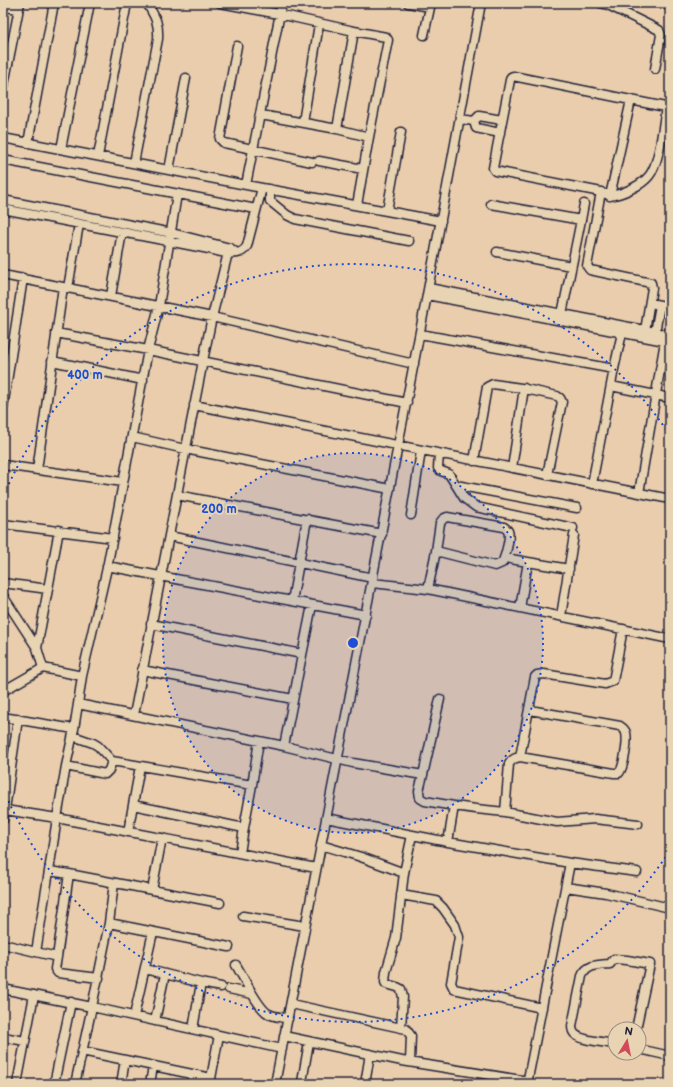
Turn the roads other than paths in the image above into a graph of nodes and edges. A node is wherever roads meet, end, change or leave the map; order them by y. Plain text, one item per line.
1 (54, 3) edge
2 (90, 3) edge
3 (127, 3) edge
4 (147, 3) edge
5 (220, 3) edge
6 (282, 3) edge
7 (408, 3) edge
8 (481, 3) edge
9 (600, 3) edge
10 (430, 5) edge
11 (19, 6) edge
12 (3, 7) edge
13 (279, 14) junction
14 (319, 24) junction
15 (354, 31) junction
16 (424, 35) dead end
17 (237, 46) dead end
18 (7, 48) edge
19 (655, 69) dead end
20 (186, 78) dead end
21 (3, 90) edge
22 (631, 100) junction
23 (668, 107) edge
24 (261, 115) junction
25 (460, 119) junction
26 (502, 120) junction
27 (474, 121) junction
28 (303, 122) junction
29 (337, 129) junction
30 (401, 132) dead end
31 (500, 134) junction
32 (369, 136) junction
33 (3, 138) edge
34 (28, 143) junction
35 (61, 149) junction
36 (253, 150) junction
37 (98, 156) junction
38 (3, 160) edge
39 (134, 163) junction
40 (363, 169) junction
41 (169, 170) junction
42 (246, 185) junction
43 (266, 189) junction
44 (602, 192) junction
45 (177, 194) junction
46 (610, 196) junction
47 (3, 200) edge
48 (490, 204) dead end
49 (584, 204) dead end
50 (357, 205) junction
51 (3, 209) edge
52 (256, 209) junction
53 (387, 210) junction
54 (582, 220) junction
55 (441, 221) junction
56 (79, 224) junction
57 (122, 232) junction
58 (172, 233) junction
59 (170, 241) junction
60 (409, 241) dead end
61 (231, 251) junction
62 (497, 252) dead end
63 (571, 266) junction
64 (3, 275) edge
65 (23, 278) junction
66 (65, 287) junction
67 (428, 292) junction
68 (111, 296) junction
69 (650, 303) junction
70 (660, 305) junction
71 (159, 306) junction
72 (670, 307) edge
73 (212, 317) junction
74 (561, 318) junction
75 (56, 333) junction
76 (622, 333) junction
77 (420, 334) junction
78 (645, 334) junction
79 (654, 336) junction
80 (668, 339) edge
81 (148, 350) junction
82 (203, 361) junction
83 (52, 362) junction
84 (414, 364) junction
85 (614, 368) junction
86 (143, 380) junction
87 (611, 386) junction
88 (524, 388) junction
89 (656, 395) junction
90 (670, 398) edge
91 (407, 403) junction
92 (194, 405) junction
93 (3, 408) edge
94 (132, 437) junction
95 (398, 446) junction
96 (186, 449) junction
97 (421, 450) junction
98 (439, 454) junction
99 (474, 461) junction
100 (3, 465) edge
101 (512, 468) junction
102 (37, 470) junction
103 (547, 475) junction
104 (123, 482) junction
105 (592, 484) junction
106 (456, 485) junction
107 (390, 489) junction
108 (639, 493) junction
109 (177, 495) junction
110 (670, 499) edge
111 (577, 508) dead end
112 (411, 515) dead end
113 (307, 518) junction
114 (3, 524) edge
115 (59, 530) junction
116 (382, 534) junction
117 (169, 536) junction
118 (113, 538) junction
119 (436, 551) junction
120 (504, 558) junction
121 (528, 562) junction
122 (299, 563) junction
123 (107, 566) junction
124 (569, 569) junction
125 (161, 576) junction
126 (373, 580) junction
127 (3, 582) edge
128 (48, 589) junction
129 (428, 589) junction
130 (3, 596) edge
131 (292, 601) junction
132 (312, 605) junction
133 (520, 608) junction
134 (366, 615) junction
135 (560, 616) junction
136 (151, 624) junction
137 (624, 629) junction
138 (670, 639) edge
139 (37, 648) junction
140 (302, 654) junction
141 (43, 668) junction
142 (142, 670) junction
143 (82, 676) junction
144 (3, 691) edge
145 (294, 699) junction
146 (440, 699) dead end
147 (78, 704) junction
148 (530, 710) junction
149 (134, 715) junction
150 (3, 717) edge
151 (18, 719) junction
152 (73, 733) junction
153 (259, 741) junction
154 (284, 746) junction
155 (520, 757) junction
156 (337, 759) junction
157 (112, 761) junction
158 (66, 766) junction
159 (140, 766) junction
160 (422, 775) junction
161 (252, 785) junction
162 (133, 805) junction
163 (454, 806) junction
164 (5, 810) junction
165 (505, 812) junction
166 (57, 818) junction
167 (326, 818) junction
168 (3, 820) edge
169 (638, 824) dead end
170 (244, 828) junction
171 (128, 832) junction
172 (412, 835) junction
173 (162, 838) junction
174 (448, 842) junction
175 (321, 844) junction
176 (240, 853) junction
177 (570, 863) junction
178 (316, 868) junction
179 (49, 871) junction
180 (637, 872) dead end
181 (404, 873) junction
182 (69, 874) junction
183 (114, 882) junction
184 (566, 887) junction
185 (152, 890) junction
186 (401, 895) junction
187 (220, 903) dead end
188 (670, 908) edge
189 (243, 916) dead end
190 (109, 923) junction
191 (305, 926) junction
192 (153, 932) junction
193 (3, 944) edge
194 (229, 947) dead end
195 (36, 952) junction
196 (57, 957) junction
197 (236, 965) dead end
198 (144, 969) junction
199 (165, 974) junction
200 (98, 978) junction
201 (201, 983) junction
202 (3, 989) edge
203 (252, 994) junction
204 (34, 995) junction
205 (71, 1002) junction
206 (290, 1004) junction
207 (92, 1006) junction
208 (542, 1008) junction
209 (134, 1016) junction
210 (288, 1019) junction
211 (155, 1021) junction
212 (638, 1021) edge
213 (401, 1028) junction
214 (193, 1029) junction
215 (219, 1035) junction
216 (284, 1036) junction
217 (3, 1037) edge
218 (25, 1041) junction
219 (309, 1042) junction
220 (607, 1042) edge
221 (282, 1049) junction
222 (82, 1051) junction
223 (647, 1051) edge
224 (370, 1054) junction
225 (670, 1056) edge
226 (125, 1060) junction
227 (410, 1062) junction
228 (153, 1066) junction
229 (193, 1074) junction
230 (211, 1081) edge
231 (302, 1082) dead end
232 (528, 1082) edge
233 (17, 1084) edge
234 (54, 1084) edge
235 (75, 1084) edge
236 (121, 1084) edge
237 (150, 1084) edge
238 (192, 1084) edge
239 (275, 1084) edge
240 (365, 1084) edge

1 - 34 street
2 - 35 street
3 - 37 street
4 - 39 street
5 - 13 street
6 - 13 street
7 - 10 street
8 - 25 street
9 - 19 street
10 - 16 street
11 - 12 street
11 - 18 street
13 - 14 street
13 - 24 street
14 - 15 street
14 - 28 street
15 - 29 street
15 - 32 street
17 - 36 street
18 - 21 street
20 - 41 street
22 - 23 street
22 - 26 street
22 - 46 street
23 - 46 street
24 - 28 street
24 - 36 street
25 - 27 street
25 - 55 street
26 - 27 street
26 - 31 street
27 - 31 street
28 - 29 street
29 - 32 street
30 - 53 street
31 - 44 street
32 - 40 street
33 - 34 street
34 - 35 street
35 - 37 street
36 - 40 street
36 - 42 street
37 - 39 street
38 - 45 street
39 - 41 street
40 - 50 street
41 - 42 street
42 - 43 street
43 - 50 street
43 - 52 street
43 - 60 street
44 - 46 street
44 - 69 street
45 - 52 street
45 - 58 street
47 - 58 street
48 - 54 street
49 - 54 street
50 - 53 street
51 - 56 street
52 - 61 street
53 - 55 street
54 - 63 street
55 - 67 street
56 - 57 street
56 - 66 street
57 - 59 street
57 - 68 street
58 - 59 street
58 - 61 street
59 - 61 street
59 - 71 street
61 - 73 street
62 - 63 street
63 - 74 street
64 - 65 street
65 - 66 street
65 - 93 street
66 - 68 street
66 - 75 street
67 - 74 street
67 - 77 street
68 - 71 street
69 - 70 street
69 - 78 street
70 - 72 street
70 - 79 street
71 - 73 street
71 - 81 street
73 - 82 street
73 - 84 street
74 - 76 street
74 - 78 street
75 - 81 street
75 - 83 street
76 - 78 street
76 - 85 street
77 - 84 street
77 - 85 street
78 - 79 street
79 - 80 street
80 - 89 street
81 - 82 street
81 - 86 street
82 - 91 street
82 - 92 street
83 - 86 street
83 - 102 street
84 - 91 street
85 - 87 street
86 - 94 street
87 - 89 street
87 - 105 street
88 - 99 street
88 - 101 street
88 - 103 street
89 - 90 street
89 - 108 street
91 - 95 street
92 - 95 street
92 - 96 street
94 - 96 street
94 - 104 street
95 - 97 street
95 - 107 street
96 - 107 street
96 - 109 street
97 - 98 street
97 - 112 street
98 - 99 street
98 - 106 street
99 - 101 street
100 - 102 street
101 - 103 street
102 - 104 street
103 - 105 street
104 - 118 street
105 - 108 street
106 - 111 street
106 - 124 street
107 - 116 street
108 - 110 street
109 - 113 street
109 - 117 street
113 - 116 street
113 - 122 street
114 - 115 street
115 - 118 street
115 - 128 street
116 - 126 street
117 - 122 street
117 - 125 street
118 - 123 street
119 - 120 street
119 - 120 street
119 - 129 street
120 - 121 street
121 - 124 street
121 - 133 street
122 - 126 street
122 - 131 street
123 - 125 street
123 - 143 street
124 - 135 street
125 - 131 street
125 - 136 street
126 - 129 street
126 - 134 street
127 - 128 street
128 - 139 street
129 - 133 street
130 - 139 street
131 - 132 street
132 - 134 street
132 - 140 street
133 - 135 street
134 - 156 street
135 - 137 street
136 - 140 street
136 - 142 street
137 - 138 street
137 - 148 street
139 - 141 street
140 - 145 street
141 - 143 street
141 - 144 street
142 - 145 street
142 - 149 street
143 - 147 street
145 - 154 street
146 - 160 street
147 - 149 street
147 - 152 street
148 - 155 street
148 - 155 street
149 - 153 street
150 - 151 street
151 - 152 street
151 - 164 street
152 - 157 street
152 - 158 street
153 - 154 street
153 - 161 street
154 - 156 street
155 - 165 street
156 - 160 street
156 - 167 street
157 - 158 street
157 - 159 street
158 - 166 street
159 - 161 street
159 - 162 street
160 - 163 street
161 - 170 street
162 - 170 street
162 - 171 street
163 - 165 street
163 - 174 street
164 - 166 street
164 - 168 street
165 - 169 street
166 - 171 street
166 - 179 street
167 - 172 street
167 - 175 street
170 - 176 street
171 - 173 street
172 - 174 street
172 - 181 street
173 - 176 street
173 - 185 street
174 - 177 street
175 - 178 street
175 - 181 street
176 - 178 street
177 - 180 street
177 - 184 street
178 - 191 street
179 - 182 street
179 - 195 street
181 - 186 street
182 - 183 street
182 - 196 street
183 - 185 street
183 - 190 street
184 - 188 street
184 - 208 street
185 - 187 street
186 - 208 street
186 - 213 street
189 - 191 street
190 - 192 street
190 - 200 street
191 - 206 street
192 - 194 street
192 - 198 street
193 - 195 street
195 - 196 street
196 - 200 street
197 - 203 street
198 - 199 street
198 - 209 street
199 - 201 street
199 - 211 street
200 - 207 street
201 - 203 street
201 - 214 street
202 - 204 street
203 - 210 street
204 - 205 street
204 - 218 street
205 - 207 street
205 - 234 street
206 - 210 street
206 - 213 street
207 - 209 street
207 - 222 street
208 - 232 street
209 - 211 street
210 - 216 street
211 - 214 street
212 - 220 street
213 - 227 street
214 - 215 street
215 - 221 street
215 - 230 street
216 - 219 street
216 - 221 street
217 - 218 street
218 - 233 street
219 - 224 street
219 - 231 street
221 - 239 street
222 - 226 street
222 - 235 street
223 - 225 street
224 - 227 street
224 - 240 street
226 - 228 street
226 - 236 street
227 - 232 street
228 - 229 street
228 - 237 street
229 - 230 street
229 - 238 street

